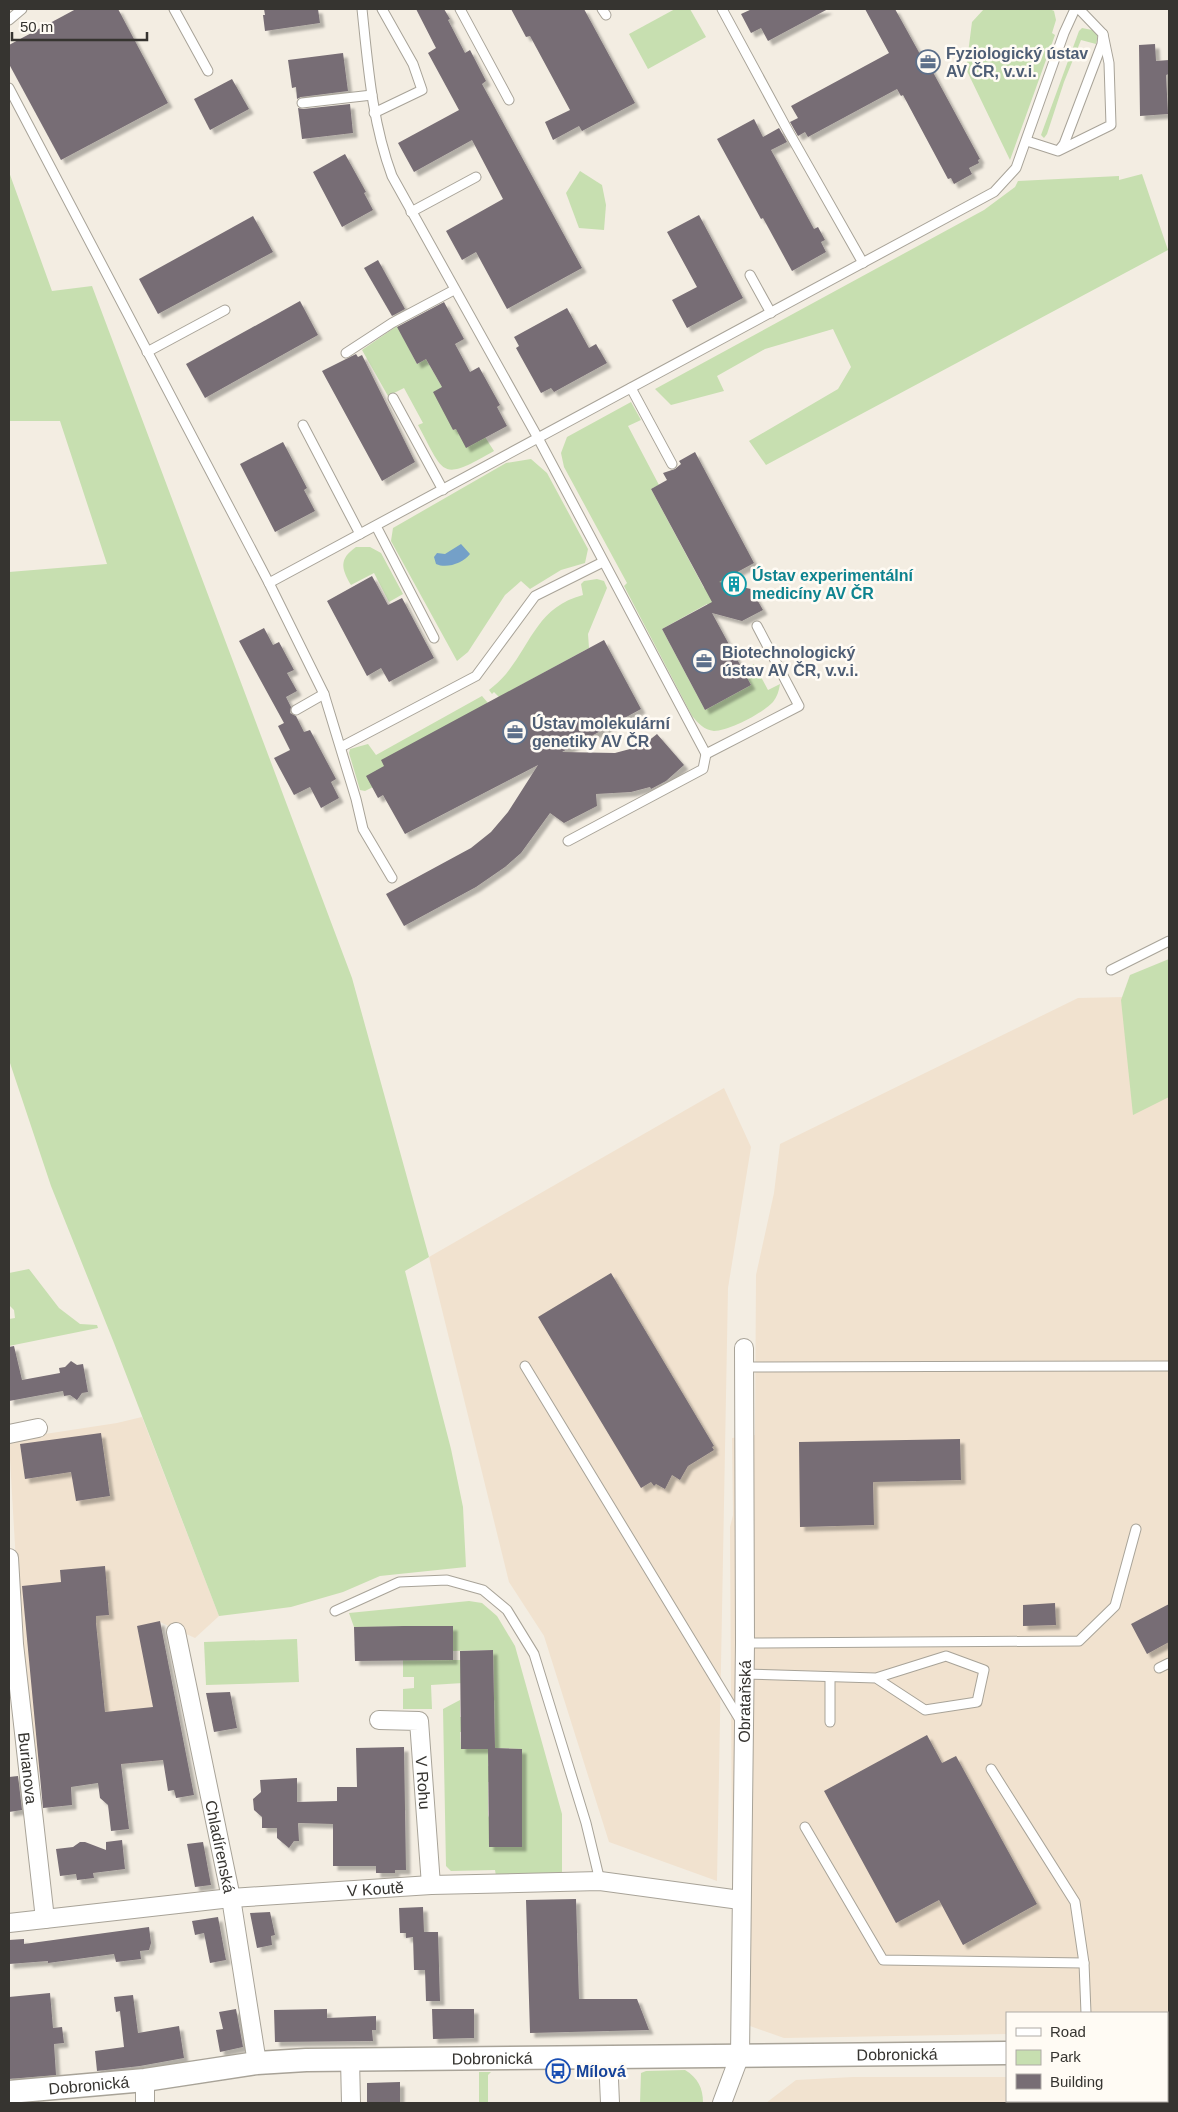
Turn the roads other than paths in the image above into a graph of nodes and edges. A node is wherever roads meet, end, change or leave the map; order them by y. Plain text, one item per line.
1 (22, 9) edge
2 (174, 9) edge
3 (362, 9) edge
4 (382, 9) edge
5 (460, 9) edge
6 (722, 9) edge
7 (1077, 9) edge
8 (9, 20) edge
9 (1103, 34) junction
10 (208, 71) dead end
11 (9, 88) edge
12 (372, 94) junction
13 (509, 100) dead end
14 (302, 103) dead end
15 (374, 113) junction
16 (1027, 141) junction
17 (1058, 151) junction
18 (476, 176) dead end
19 (411, 212) junction
20 (863, 263) junction
21 (750, 275) dead end
22 (454, 290) junction
23 (225, 310) dead end
24 (771, 313) junction
25 (147, 352) junction
26 (346, 353) dead end
27 (631, 388) junction
28 (394, 398) dead end
29 (303, 425) dead end
30 (538, 438) junction
31 (672, 464) dead end
32 (443, 490) junction
33 (376, 526) junction
34 (360, 534) junction
35 (603, 562) junction
36 (269, 583) junction
37 (757, 626) dead end
38 (434, 638) dead end
39 (324, 694) junction
40 (296, 710) dead end
41 (341, 747) junction
42 (706, 754) junction
43 (568, 841) dead end
44 (392, 878) dead end
45 (1169, 942) edge
46 (1111, 970) dead end
47 (744, 1348) dead end
48 (525, 1366) dead end
49 (1169, 1366) edge
50 (744, 1367) junction
51 (38, 1428) dead end
52 (9, 1434) edge
53 (1136, 1530) dead end
54 (9, 1558) edge
55 (335, 1611) dead end
56 (176, 1632) dead end
57 (744, 1643) junction
58 (11, 1644) edge
59 (1169, 1663) edge
60 (1159, 1668) dead end
61 (744, 1674) junction
62 (830, 1677) junction
63 (876, 1678) junction
64 (379, 1720) dead end
65 (830, 1722) dead end
66 (743, 1724) junction
67 (991, 1769) dead end
68 (805, 1827) dead end
69 (600, 1881) junction
70 (431, 1885) junction
71 (231, 1898) junction
72 (740, 1900) junction
73 (45, 1919) junction
74 (9, 1924) edge
75 (1084, 1963) junction
76 (1086, 2012) edge
77 (1006, 2052) edge
78 (740, 2055) junction
79 (608, 2057) junction
80 (350, 2060) junction
81 (257, 2063) junction
82 (145, 2080) junction
83 (9, 2092) edge
84 (146, 2103) edge
85 (351, 2103) edge
86 (610, 2103) edge
87 (722, 2103) edge

1 - 8 lane
2 - 10 lane
3 - 12 lane
4 - 15 lane
5 - 13 lane
6 - 20 lane
7 - 9 lane
7 - 16 lane
9 - 17 lane
9 - 17 lane
11 - 25 lane
12 - 14 lane
12 - 15 lane
15 - 19 lane
16 - 17 lane
16 - 20 lane
18 - 19 lane
19 - 22 lane
20 - 24 lane
21 - 24 lane
22 - 26 lane
22 - 30 lane
23 - 25 lane
24 - 27 lane
25 - 36 lane
27 - 30 lane
27 - 31 lane
28 - 32 lane
29 - 34 lane
30 - 32 lane
30 - 35 lane
32 - 33 lane
33 - 34 lane
33 - 38 lane
34 - 36 lane
35 - 41 lane
35 - 42 lane
36 - 39 lane
37 - 42 lane
39 - 40 lane
39 - 41 lane
41 - 44 lane
42 - 43 lane
45 - 46 lane
47 - 50 street, Obrataňská
48 - 66 lane
49 - 50 lane
50 - 57 street, Obrataňská
51 - 52 street
53 - 57 lane
54 - 58 street, Burianova
55 - 69 lane
56 - 71 street, Chladírenská
57 - 61 street, Obrataňská
58 - 73 street, Burianova
59 - 60 lane
61 - 62 lane
61 - 66 street, Obrataňská
62 - 63 lane
62 - 65 lane
63 - 63 lane
64 - 70 street, V Rohu
66 - 72 street, Obrataňská
67 - 75 lane
68 - 75 lane
69 - 70 street, V Koutě
69 - 72 street, V Koutě
70 - 71 street, V Koutě
71 - 73 street, V Koutě
71 - 81 street, Chladírenská
72 - 78 street, Obrataňská
73 - 74 street, V Koutě
75 - 76 lane
77 - 78 street, Dobronická
78 - 79 street, Dobronická
78 - 87 street
79 - 80 street, Dobronická
79 - 86 street
80 - 81 street, Dobronická
80 - 85 street
81 - 82 street, Dobronická
82 - 83 street, Dobronická
82 - 84 street

